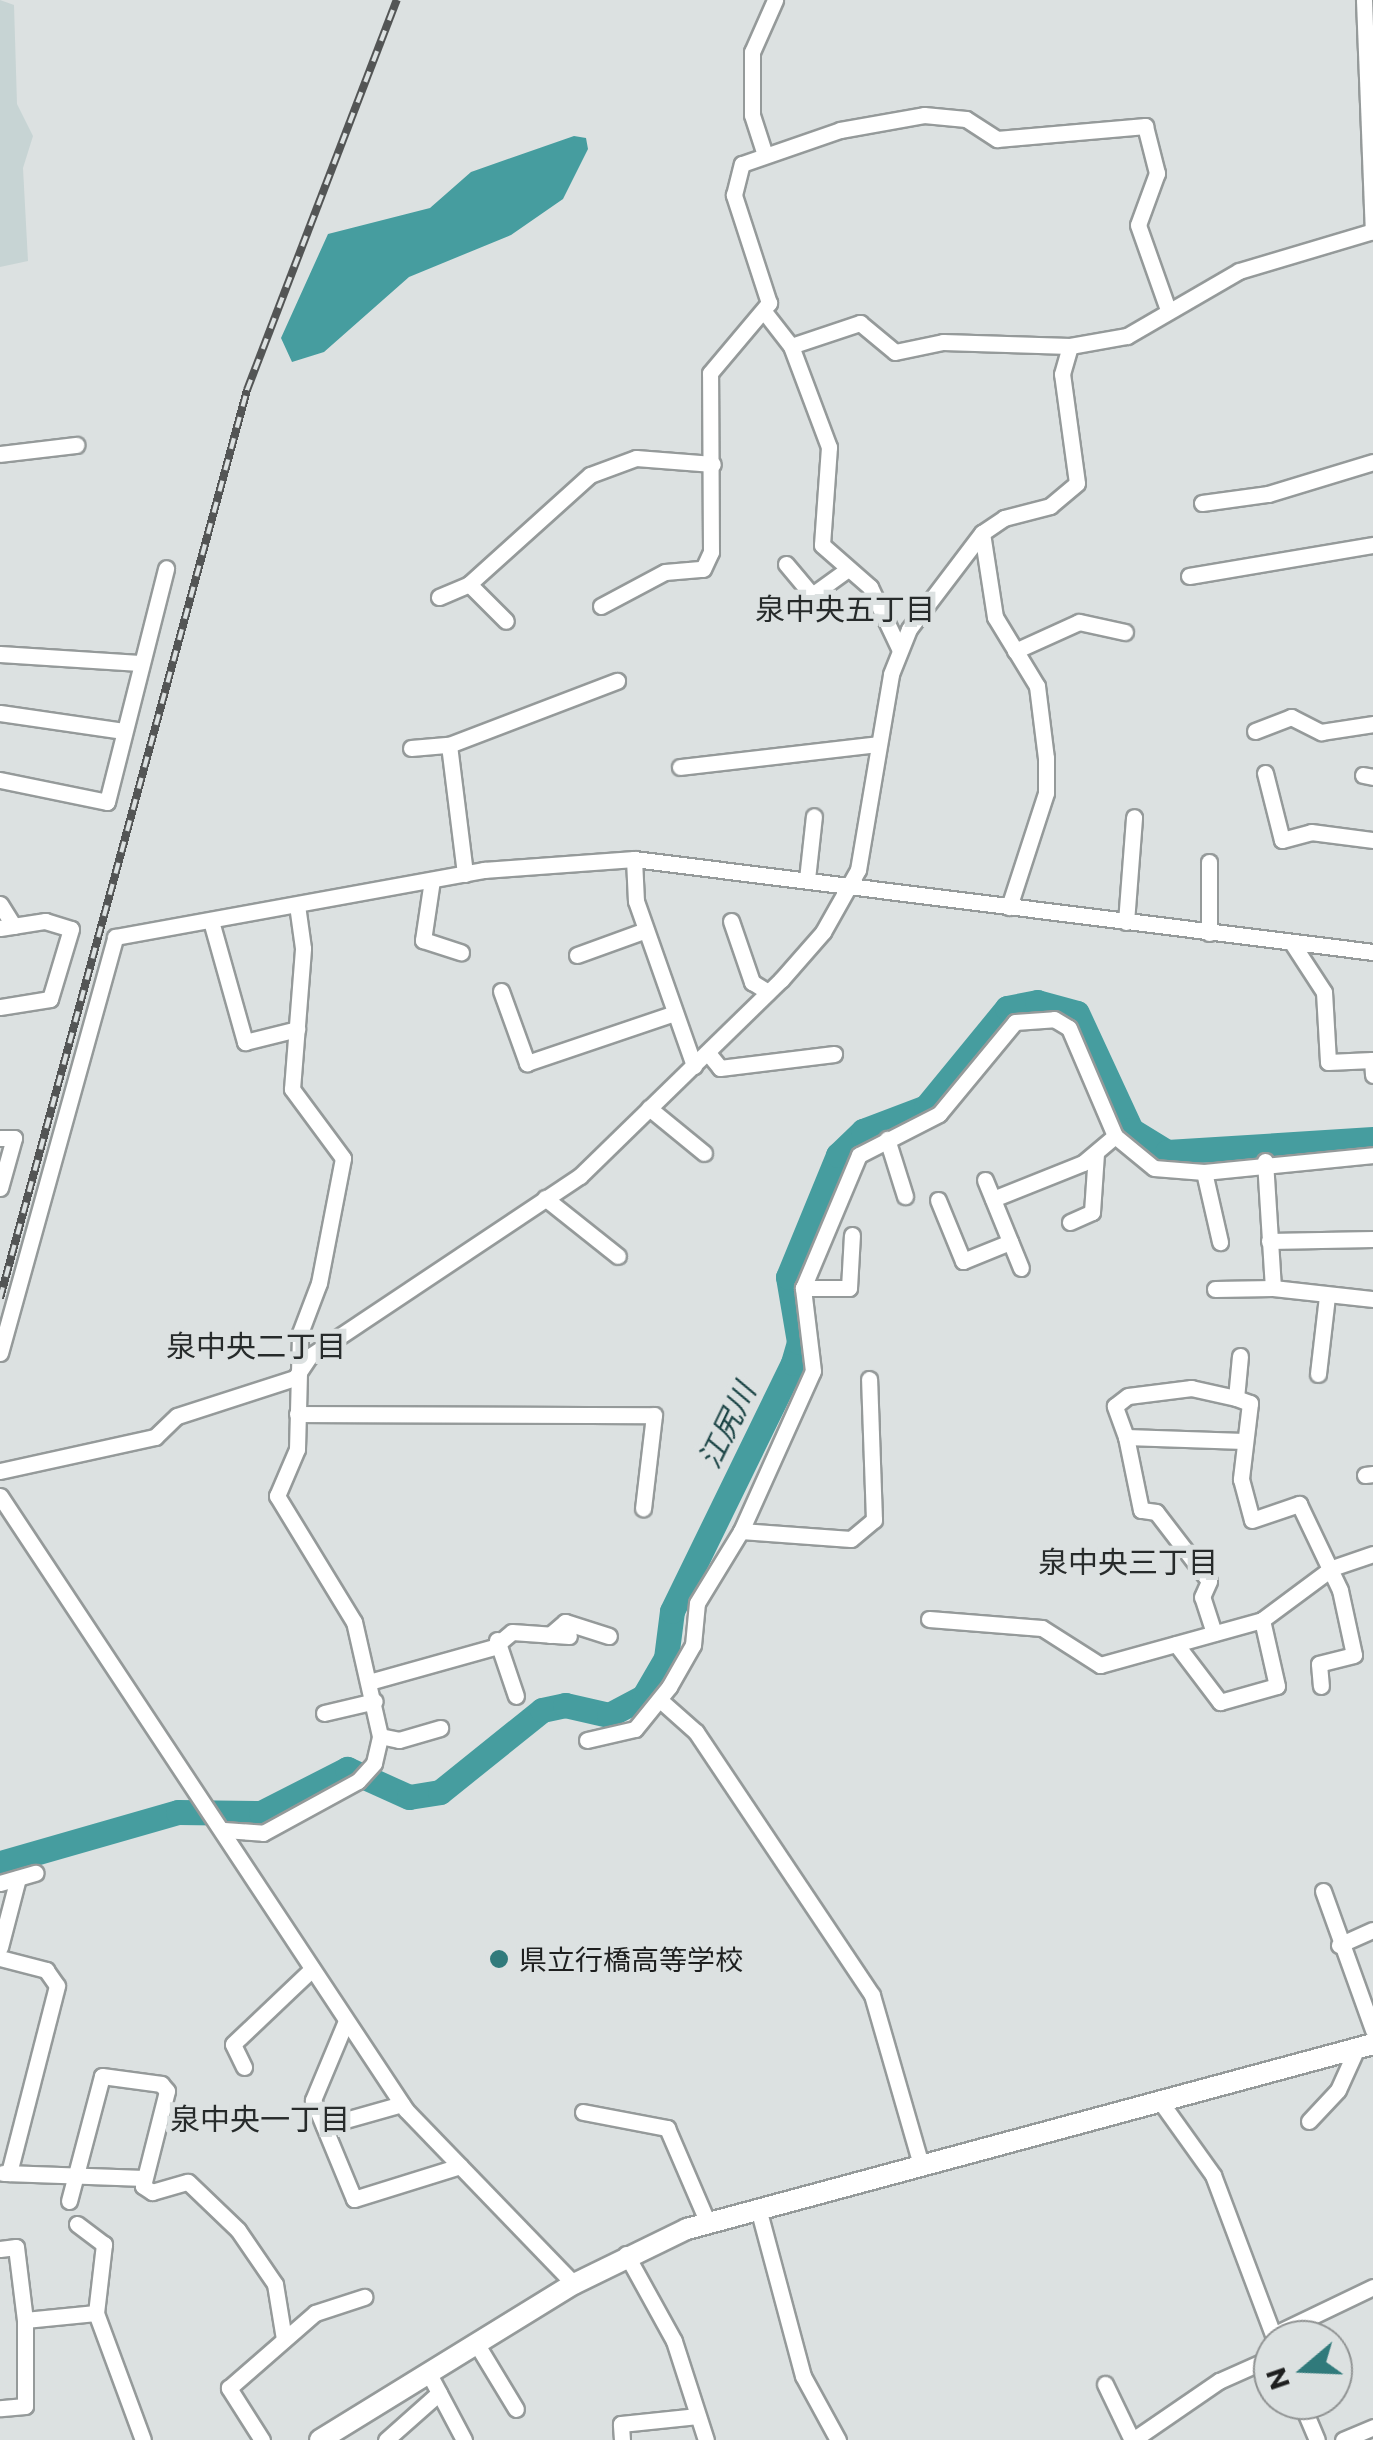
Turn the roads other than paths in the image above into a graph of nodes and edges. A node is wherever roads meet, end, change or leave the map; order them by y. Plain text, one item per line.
1 (775, 0) edge
2 (1364, 0) edge
3 (1369, 50) edge
4 (766, 155) junction
5 (1373, 231) edge
6 (1166, 307) junction
7 (766, 314) junction
8 (792, 346) junction
9 (1070, 346) junction
10 (76, 445) dead end
11 (0, 454) edge
12 (1373, 462) edge
13 (713, 464) junction
14 (1202, 503) dead end
15 (982, 533) junction
16 (1373, 546) edge
17 (786, 564) dead end
18 (166, 568) dead end
19 (848, 569) junction
20 (1189, 576) dead end
21 (469, 584) junction
22 (439, 597) dead end
23 (602, 606) dead end
24 (506, 621) dead end
25 (1125, 632) dead end
26 (899, 648) junction
27 (1015, 651) junction
28 (0, 654) edge
29 (140, 663) junction
30 (617, 681) dead end
31 (0, 713) edge
32 (1373, 724) edge
33 (124, 731) junction
34 (1255, 731) dead end
35 (449, 744) junction
36 (879, 744) junction
37 (411, 748) dead end
38 (680, 767) dead end
39 (1265, 773) dead end
40 (0, 780) edge
41 (814, 816) dead end
42 (1134, 817) dead end
43 (1373, 840) edge
44 (634, 859) junction
45 (1209, 862) dead end
46 (465, 874) junction
47 (807, 879) junction
48 (432, 880) junction
49 (850, 886) junction
50 (0, 904) edge
51 (297, 905) junction
52 (1009, 907) junction
53 (210, 920) junction
54 (730, 921) dead end
55 (1126, 922) junction
56 (7, 927) edge
57 (646, 930) junction
58 (1208, 933) junction
59 (1292, 943) junction
60 (461, 952) dead end
61 (1373, 952) edge
62 (578, 956) dead end
63 (501, 991) dead end
64 (768, 992) junction
65 (0, 1007) edge
66 (676, 1012) junction
67 (296, 1030) junction
68 (708, 1053) junction
69 (834, 1054) dead end
70 (694, 1066) junction
71 (1373, 1075) edge
72 (648, 1108) junction
73 (1116, 1136) junction
74 (0, 1138) edge
75 (886, 1139) junction
76 (704, 1154) dead end
77 (1096, 1154) junction
78 (1373, 1155) edge
79 (1265, 1161) junction
80 (1204, 1172) junction
81 (985, 1180) dead end
82 (0, 1188) edge
83 (904, 1196) dead end
84 (545, 1198) junction
85 (993, 1199) junction
86 (938, 1200) dead end
87 (1070, 1222) dead end
88 (852, 1235) dead end
89 (1373, 1239) edge
90 (1269, 1241) junction
91 (1010, 1242) junction
92 (1220, 1242) dead end
93 (618, 1256) dead end
94 (1021, 1268) dead end
95 (803, 1288) junction
96 (1273, 1288) junction
97 (1215, 1289) dead end
98 (1327, 1296) junction
99 (1373, 1299) edge
100 (0, 1353) edge
101 (1240, 1356) dead end
102 (1318, 1374) dead end
103 (296, 1378) junction
104 (869, 1378) dead end
105 (1236, 1398) junction
106 (298, 1414) junction
107 (1126, 1437) junction
108 (1244, 1441) junction
109 (0, 1471) edge
110 (0, 1496) edge
111 (643, 1508) dead end
112 (741, 1531) junction
113 (1373, 1554) edge
114 (1332, 1568) junction
115 (929, 1618) dead end
116 (1262, 1620) junction
117 (1214, 1633) junction
118 (550, 1635) junction
119 (569, 1636) dead end
120 (610, 1636) dead end
121 (497, 1640) junction
122 (1176, 1644) junction
123 (369, 1682) junction
124 (1321, 1686) dead end
125 (516, 1696) dead end
126 (660, 1700) junction
127 (374, 1701) junction
128 (324, 1712) dead end
129 (440, 1728) dead end
130 (380, 1736) junction
131 (587, 1740) dead end
132 (224, 1830) junction
133 (36, 1873) dead end
134 (18, 1878) junction
135 (0, 1883) edge
136 (1322, 1891) dead end
137 (1373, 1930) edge
138 (1340, 1945) junction
139 (0, 1947) edge
140 (0, 1958) edge
141 (312, 1969) junction
142 (346, 2021) junction
143 (1373, 2030) edge
144 (1365, 2046) edge
145 (244, 2066) dead end
146 (1160, 2101) junction
147 (402, 2104) junction
148 (583, 2112) dead end
149 (1309, 2121) dead end
150 (324, 2126) junction
151 (921, 2164) junction
152 (460, 2166) junction
153 (4, 2173) edge
154 (75, 2176) junction
155 (144, 2178) junction
156 (69, 2201) dead end
157 (758, 2208) junction
158 (708, 2222) junction
159 (78, 2224) dead end
160 (0, 2249) edge
161 (626, 2254) junction
162 (574, 2284) junction
163 (1373, 2288) edge
164 (364, 2297) dead end
165 (96, 2313) junction
166 (25, 2320) junction
167 (1267, 2320) edge
168 (1310, 2320) edge
169 (284, 2339) junction
170 (476, 2343) junction
171 (1253, 2366) edge
172 (428, 2372) junction
173 (1105, 2384) dead end
174 (439, 2393) junction
175 (0, 2408) edge
176 (516, 2409) dead end
177 (698, 2416) junction
178 (1373, 2427) edge
179 (143, 2440) edge
180 (262, 2440) edge
181 (320, 2440) edge
182 (386, 2440) edge
183 (464, 2440) edge
184 (622, 2440) edge
185 (706, 2440) edge
186 (838, 2440) edge
187 (1133, 2440) edge
188 (1343, 2440) edge

1 - 4 street
2 - 3 street
3 - 5 street
4 - 6 street
4 - 7 street
5 - 6 street
6 - 9 street
7 - 8 street
7 - 13 street
8 - 9 street
8 - 19 street
9 - 15 street
10 - 11 street
12 - 14 street
13 - 21 street
13 - 23 street
15 - 26 street
15 - 27 street
16 - 20 street
17 - 19 street
18 - 29 street
19 - 26 street
21 - 22 street
21 - 24 street
25 - 27 street
26 - 36 street
27 - 52 street
28 - 29 street
29 - 33 street
30 - 35 street
31 - 33 street
32 - 34 street
33 - 40 street
35 - 37 street
35 - 46 street
36 - 38 street
36 - 49 street
39 - 43 street
41 - 47 street
42 - 55 street
44 - 46 street
44 - 47 street
44 - 57 street
45 - 58 street
46 - 48 street
47 - 49 street
48 - 51 street
48 - 60 street
49 - 52 street
49 - 64 street
50 - 56 street
51 - 53 street
51 - 67 street
52 - 55 street
53 - 67 street
53 - 100 street
54 - 64 street
55 - 58 street
56 - 65 street
57 - 62 street
57 - 66 street
58 - 59 street
59 - 61 street
59 - 71 street
63 - 66 street
64 - 68 street
66 - 70 street
67 - 103 street
68 - 69 street
68 - 70 street
70 - 72 street
72 - 76 street
72 - 84 street
73 - 75 street
73 - 77 street
73 - 80 street
74 - 82 street
75 - 83 street
75 - 95 street
77 - 85 street
77 - 87 street
78 - 79 street
79 - 80 street
79 - 90 street
80 - 92 street
81 - 85 street
84 - 93 street
84 - 103 street
85 - 91 street
86 - 91 street
88 - 95 street
89 - 90 street
90 - 96 street
91 - 94 street
95 - 112 street
96 - 97 street
96 - 98 street
98 - 99 street
98 - 102 street
101 - 105 street
103 - 106 street
103 - 109 street
104 - 112 street
105 - 107 street
105 - 108 street
106 - 111 street
106 - 123 street
107 - 108 street
107 - 117 street
108 - 114 street
110 - 132 street
112 - 126 street
113 - 114 street
114 - 116 street
114 - 124 street
115 - 122 street
116 - 117 street
116 - 122 street
117 - 122 street
118 - 119 street
118 - 120 street
118 - 121 street
121 - 123 street
121 - 125 street
123 - 127 street
126 - 131 street
126 - 151 street
127 - 128 street
127 - 130 street
129 - 130 street
130 - 132 street
132 - 141 street
133 - 134 street
134 - 135 street
134 - 139 street
136 - 138 street
137 - 138 street
138 - 143 street
140 - 153 street
141 - 142 street
141 - 145 street
142 - 147 street
142 - 150 street
144 - 146 street
144 - 149 street
146 - 151 street
146 - 167 street
147 - 150 street
147 - 152 street
148 - 158 street
150 - 152 street
151 - 157 street
152 - 162 street
153 - 154 street
154 - 155 street
154 - 155 street
154 - 156 street
155 - 169 street
157 - 158 street
157 - 186 street
158 - 161 street
159 - 165 street
160 - 166 street
161 - 162 street
161 - 177 street
162 - 170 street
163 - 168 street
164 - 169 street
165 - 166 street
165 - 179 street
166 - 175 street
169 - 180 street
170 - 172 street
170 - 176 street
171 - 187 street
172 - 174 street
172 - 181 street
173 - 187 street
174 - 182 street
174 - 183 street
177 - 184 street
177 - 185 street
178 - 188 street

